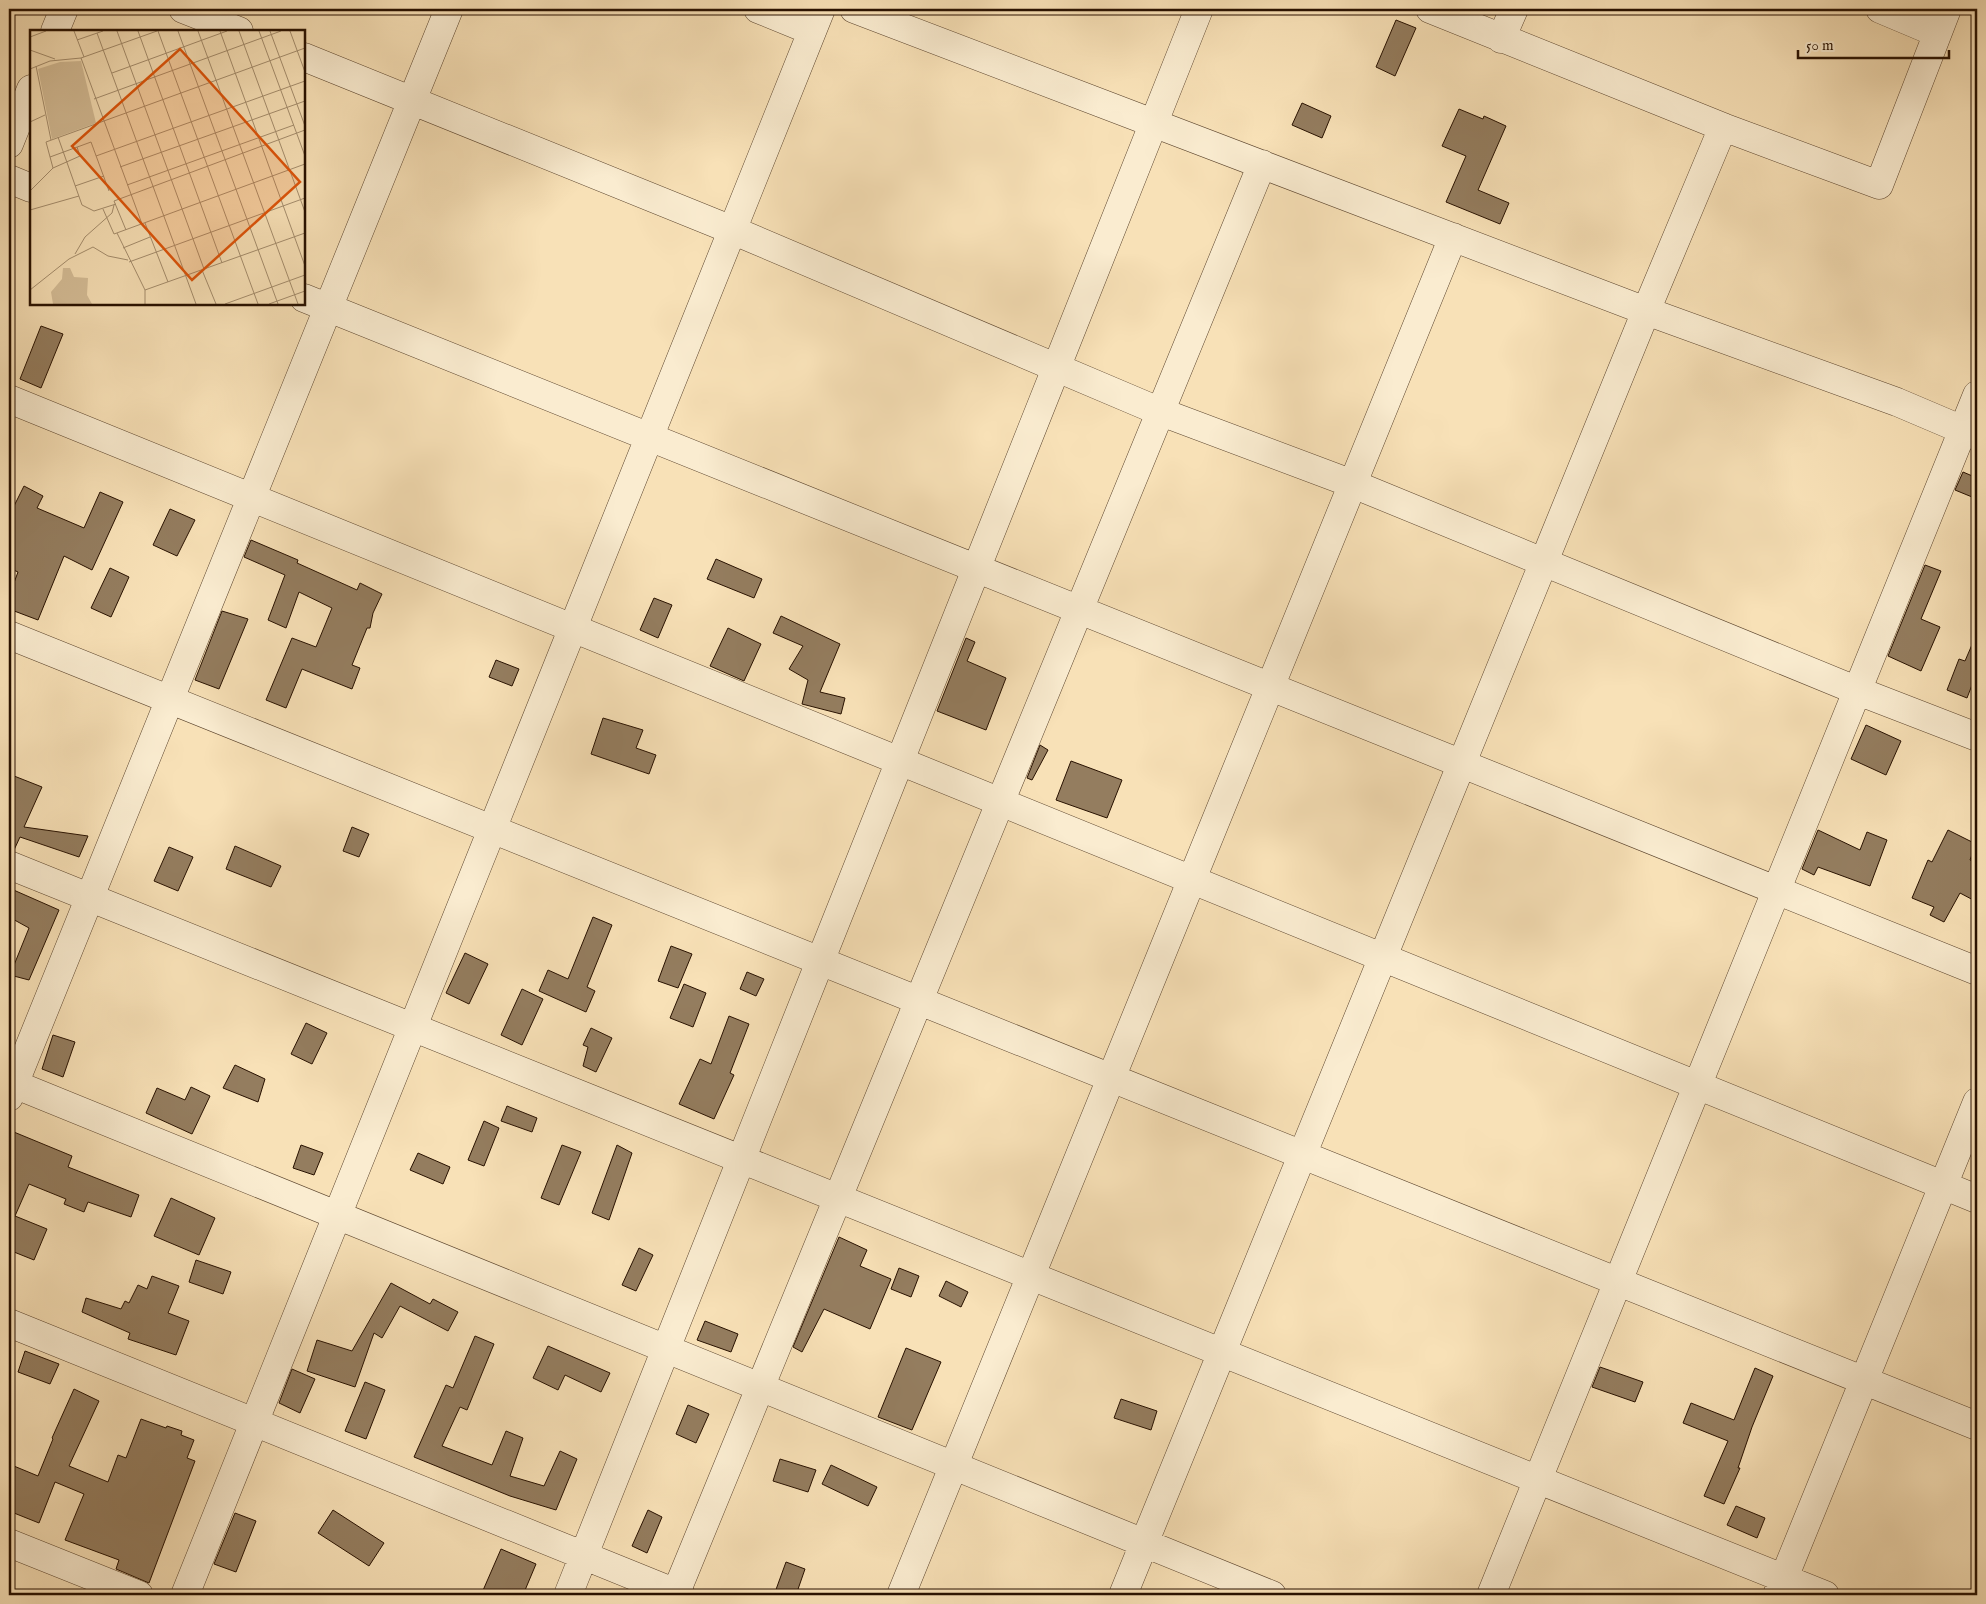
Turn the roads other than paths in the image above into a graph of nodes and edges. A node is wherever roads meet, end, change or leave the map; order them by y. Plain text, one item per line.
1 (64, 9) edge
2 (183, 9) edge
3 (449, 9) edge
4 (758, 9) edge
5 (854, 9) edge
6 (1199, 9) edge
7 (1430, 9) edge
8 (1514, 9) edge
9 (1880, 9) edge
10 (817, 20) edge
11 (1942, 21) edge
12 (55, 30) edge
13 (236, 30) edge
14 (1501, 39) junction
15 (305, 57) edge
16 (30, 92) edge
17 (412, 100) junction
18 (1154, 123) junction
19 (1723, 127) junction
20 (9, 144) edge
21 (1262, 164) junction
22 (9, 179) edge
23 (30, 188) edge
24 (732, 230) junction
25 (1453, 237) junction
26 (316, 303) edge
27 (1646, 311) junction
28 (1056, 367) junction
29 (1977, 395) edge
30 (9, 399) edge
31 (1161, 412) junction
32 (1970, 433) edge
33 (650, 437) junction
34 (1353, 484) junction
35 (251, 498) junction
36 (1544, 562) junction
37 (976, 568) junction
38 (1079, 610) junction
39 (573, 628) junction
40 (9, 635) edge
41 (1270, 687) junction
42 (1858, 691) junction
43 (170, 699) junction
44 (1977, 737) edge
45 (899, 761) junction
46 (1462, 764) junction
47 (1001, 802) junction
48 (492, 829) junction
49 (9, 865) edge
50 (1192, 880) junction
51 (1777, 891) junction
52 (90, 898) junction
53 (1383, 958) junction
54 (820, 960) junction
55 (1977, 971) edge
56 (919, 1000) junction
57 (413, 1028) junction
58 (1111, 1078) junction
59 (1698, 1086) junction
60 (11, 1088) edge
61 (1977, 1102) edge
62 (1303, 1154) junction
63 (741, 1159) junction
64 (1943, 1185) junction
65 (838, 1199) junction
66 (1977, 1199) edge
67 (337, 1216) junction
68 (1031, 1276) junction
69 (1618, 1281) junction
70 (9, 1323) edge
71 (665, 1349) junction
72 (1222, 1353) junction
73 (1864, 1380) junction
74 (760, 1388) junction
75 (254, 1423) junction
76 (1977, 1426) edge
77 (954, 1466) junction
78 (1538, 1480) junction
79 (9, 1543) edge
80 (1144, 1544) junction
81 (583, 1556) junction
82 (1781, 1587) edge
83 (139, 1595) edge
84 (185, 1595) edge
85 (568, 1595) edge
86 (677, 1595) edge
87 (901, 1595) edge
88 (1123, 1595) edge
89 (1272, 1595) edge
90 (1491, 1595) edge
91 (1825, 1595) edge

1 - 12 street
2 - 13 street
3 - 17 street
4 - 10 street
5 - 18 street
6 - 18 street
7 - 14 street
8 - 14 street
9 - 11 street
10 - 24 street
11 - 19 street
14 - 19 street
15 - 17 street
16 - 20 street
17 - 24 street
17 - 26 street
18 - 21 street
18 - 28 street
19 - 27 street
21 - 25 street
21 - 31 street
22 - 23 street
24 - 28 street
24 - 33 street
25 - 27 street
25 - 34 street
26 - 33 street
26 - 35 street
27 - 32 street
27 - 36 street
28 - 31 street
28 - 37 street
29 - 32 street
30 - 35 street
31 - 34 street
31 - 38 street
32 - 42 street
33 - 37 street
33 - 39 street
34 - 36 street
34 - 41 street
35 - 39 street
35 - 43 street
36 - 42 street
36 - 46 street
37 - 38 street
37 - 45 street
38 - 41 street
38 - 47 street
39 - 45 street
39 - 48 street
40 - 43 street
41 - 46 street
41 - 50 street
42 - 44 street
42 - 51 street
43 - 48 street
43 - 52 street
45 - 47 street
45 - 54 street
46 - 51 street
46 - 53 street
47 - 50 street
47 - 56 street
48 - 54 street
48 - 57 street
49 - 52 street
50 - 53 street
50 - 58 street
51 - 55 street
51 - 59 street
52 - 57 street
52 - 60 street
53 - 59 street
53 - 62 street
54 - 56 street
54 - 63 street
56 - 58 street
56 - 65 street
57 - 63 street
57 - 67 street
58 - 62 street
58 - 68 street
59 - 64 street
59 - 69 street
60 - 67 street
61 - 64 street
62 - 69 street
62 - 72 street
63 - 65 street
63 - 71 street
64 - 66 street
64 - 73 street
65 - 68 street
65 - 74 street
67 - 71 street
67 - 75 street
68 - 72 street
68 - 77 street
69 - 73 street
69 - 78 street
70 - 75 street
71 - 74 street
71 - 81 street
72 - 78 street
72 - 80 street
73 - 76 street
73 - 82 street
74 - 77 street
74 - 86 street
75 - 81 street
75 - 84 street
77 - 80 street
77 - 87 street
78 - 82 street
78 - 90 street
79 - 83 street
80 - 88 street
80 - 89 street
81 - 85 street
81 - 86 street
82 - 91 street

